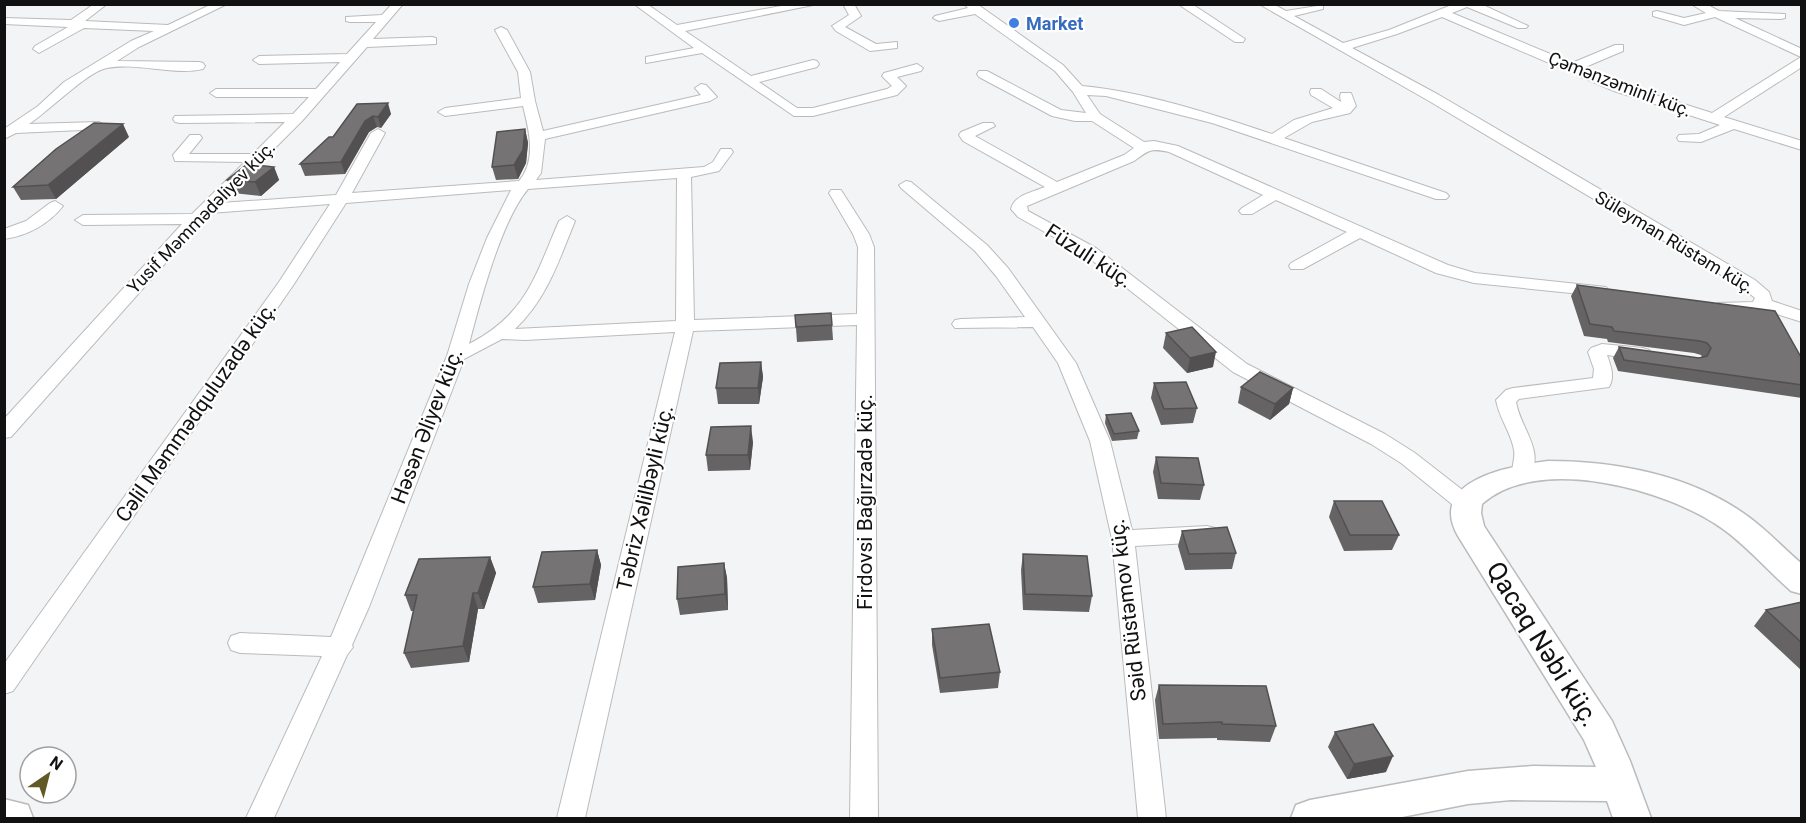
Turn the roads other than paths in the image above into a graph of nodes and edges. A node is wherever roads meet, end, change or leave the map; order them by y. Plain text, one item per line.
1 (102, 4) edge
2 (222, 4) edge
3 (398, 4) edge
4 (639, 4) edge
5 (848, 4) edge
6 (1183, 4) edge
7 (1263, 4) edge
8 (1465, 4) edge
9 (1470, 4) edge
10 (1696, 4) edge
11 (809, 5) edge
12 (973, 7) edge
13 (1319, 7) dead end
14 (1443, 13) junction
15 (1657, 14) dead end
16 (1715, 14) junction
17 (1285, 15) junction
18 (1781, 16) dead end
19 (386, 18) junction
20 (939, 18) dead end
21 (350, 19) dead end
22 (4, 21) edge
23 (77, 24) junction
24 (1522, 26) dead end
25 (167, 28) junction
26 (675, 29) junction
27 (501, 30) dead end
28 (1239, 39) dead end
29 (432, 41) dead end
30 (366, 43) junction
31 (893, 45) dead end
32 (1342, 47) junction
33 (1619, 48) dead end
34 (39, 49) dead end
35 (706, 49) junction
36 (1802, 54) edge
37 (350, 58) junction
38 (259, 60) dead end
39 (650, 60) dead end
40 (1802, 61) edge
41 (104, 64) junction
42 (813, 64) dead end
43 (199, 66) dead end
44 (917, 68) dead end
45 (1572, 68) junction
46 (982, 74) dead end
47 (751, 80) junction
48 (701, 88) dead end
49 (1078, 90) junction
50 (1316, 92) dead end
51 (216, 93) dead end
52 (319, 93) junction
53 (528, 101) junction
54 (445, 112) dead end
55 (1095, 117) junction
56 (297, 118) junction
57 (1713, 118) junction
58 (180, 119) dead end
59 (1733, 124) junction
60 (99, 126) edge
61 (988, 126) dead end
62 (9, 132) edge
63 (378, 133) dead end
64 (538, 136) junction
65 (195, 138) dead end
66 (1684, 138) dead end
67 (1274, 139) junction
68 (1141, 146) junction
69 (1802, 146) edge
70 (726, 152) dead end
71 (256, 158) junction
72 (684, 174) junction
73 (524, 184) junction
74 (906, 185) dead end
75 (1056, 187) junction
76 (836, 193) dead end
77 (1274, 195) junction
78 (1441, 196) dead end
79 (341, 199) junction
80 (55, 206) dead end
81 (1247, 212) dead end
82 (200, 214) junction
83 (83, 220) dead end
84 (567, 221) dead end
85 (1359, 232) junction
86 (4, 234) edge
87 (1297, 266) dead end
88 (1614, 293) edge
89 (1704, 304) edge
90 (1764, 304) junction
91 (1802, 316) edge
92 (866, 319) junction
93 (1038, 322) junction
94 (961, 324) dead end
95 (685, 326) junction
96 (498, 333) junction
97 (456, 356) junction
98 (1661, 357) edge
99 (4, 432) edge
100 (1522, 473) junction
101 (1466, 504) junction
102 (1218, 534) edge
103 (1123, 539) junction
104 (1802, 582) edge
105 (240, 643) dead end
106 (341, 647) junction
107 (4, 684) edge
108 (1627, 802) edge
109 (4, 817) edge
110 (1315, 818) edge
111 (14, 819) edge
112 (260, 819) edge
113 (571, 819) edge
114 (864, 819) edge
115 (1152, 819) edge

1 - 23 street
2 - 25 street
3 - 19 street, Yusif Məmmədəliyev küç.
4 - 26 street
5 - 31 street
6 - 28 street
7 - 17 street, Süleyman Rüstəm küç.
8 - 14 street
9 - 24 street
10 - 16 street
11 - 26 street
12 - 20 street
12 - 49 street
13 - 17 street
14 - 32 street
14 - 45 street, Çəmənzəminli küç.
15 - 16 street
16 - 18 street
16 - 36 street
17 - 32 street, Süleyman Rüstəm küç.
19 - 21 street
19 - 30 street, Yusif Məmmədəliyev küç.
22 - 23 street
23 - 25 street
23 - 34 street
25 - 41 street
26 - 35 street
27 - 53 street, Həsən Əliyev küç.
29 - 30 street
30 - 37 street, Yusif Məmmədəliyev küç.
32 - 90 street, Süleyman Rüstəm küç.
33 - 45 street
35 - 39 street
35 - 47 street
37 - 38 street
37 - 52 street, Yusif Məmmədəliyev küç.
40 - 57 street
41 - 43 street
41 - 62 street
42 - 47 street
44 - 47 street
45 - 57 street, Çəmənzəminli küç.
46 - 55 street
48 - 64 street
49 - 55 street
49 - 67 street
50 - 67 street
51 - 52 street
52 - 56 street, Yusif Məmmədəliyev küç.
53 - 54 street
53 - 64 street, Həsən Əliyev küç.
55 - 68 street
56 - 58 street
56 - 71 street, Yusif Məmmədəliyev küç.
57 - 59 street, Çəmənzəminli küç.
59 - 66 street
59 - 69 street, Çəmənzəminli küç.
60 - 62 street
61 - 75 street
63 - 79 street, Cəlil Məmmədquluzadə küç.
64 - 73 street, Həsən Əliyev küç.
65 - 71 street
67 - 78 street
68 - 75 street, Füzuli küç.
68 - 77 street
70 - 72 street
71 - 82 street, Yusif Məmmədəliyev küç.
72 - 73 street
72 - 95 street, Təbriz Xəlilbəyli küç.
73 - 79 street
73 - 97 street, Həsən Əliyev küç.
74 - 93 street, Səid Rüstəmov küç.
75 - 101 street, Füzuli küç.
76 - 92 street, Firdovsi Bağırzadə küç.
77 - 81 street
77 - 85 street
79 - 82 street
79 - 107 street, Cəlil Məmmədquluzadə küç.
80 - 86 street
82 - 83 street
82 - 99 street, Yusif Məmmədəliyev küç.
84 - 96 street
85 - 87 street
85 - 88 street
89 - 90 street, Süleyman Rüstəm küç.
90 - 91 street
92 - 95 street
92 - 114 street, Firdovsi Bağırzadə küç.
93 - 94 street
93 - 103 street, Səid Rüstəmov küç.
95 - 96 street
95 - 113 street, Təbriz Xəlilbəyli küç.
96 - 97 street
97 - 106 street, Həsən Əliyev küç.
98 - 100 street
100 - 101 street
100 - 104 street
101 - 108 street, Qacaq Nəbi küç.
102 - 103 street
103 - 115 street, Səid Rüstəmov küç.
105 - 106 street
106 - 112 street, Həsən Əliyev küç.
108 - 110 street, Qacaq Nəbi küç.
109 - 111 street

